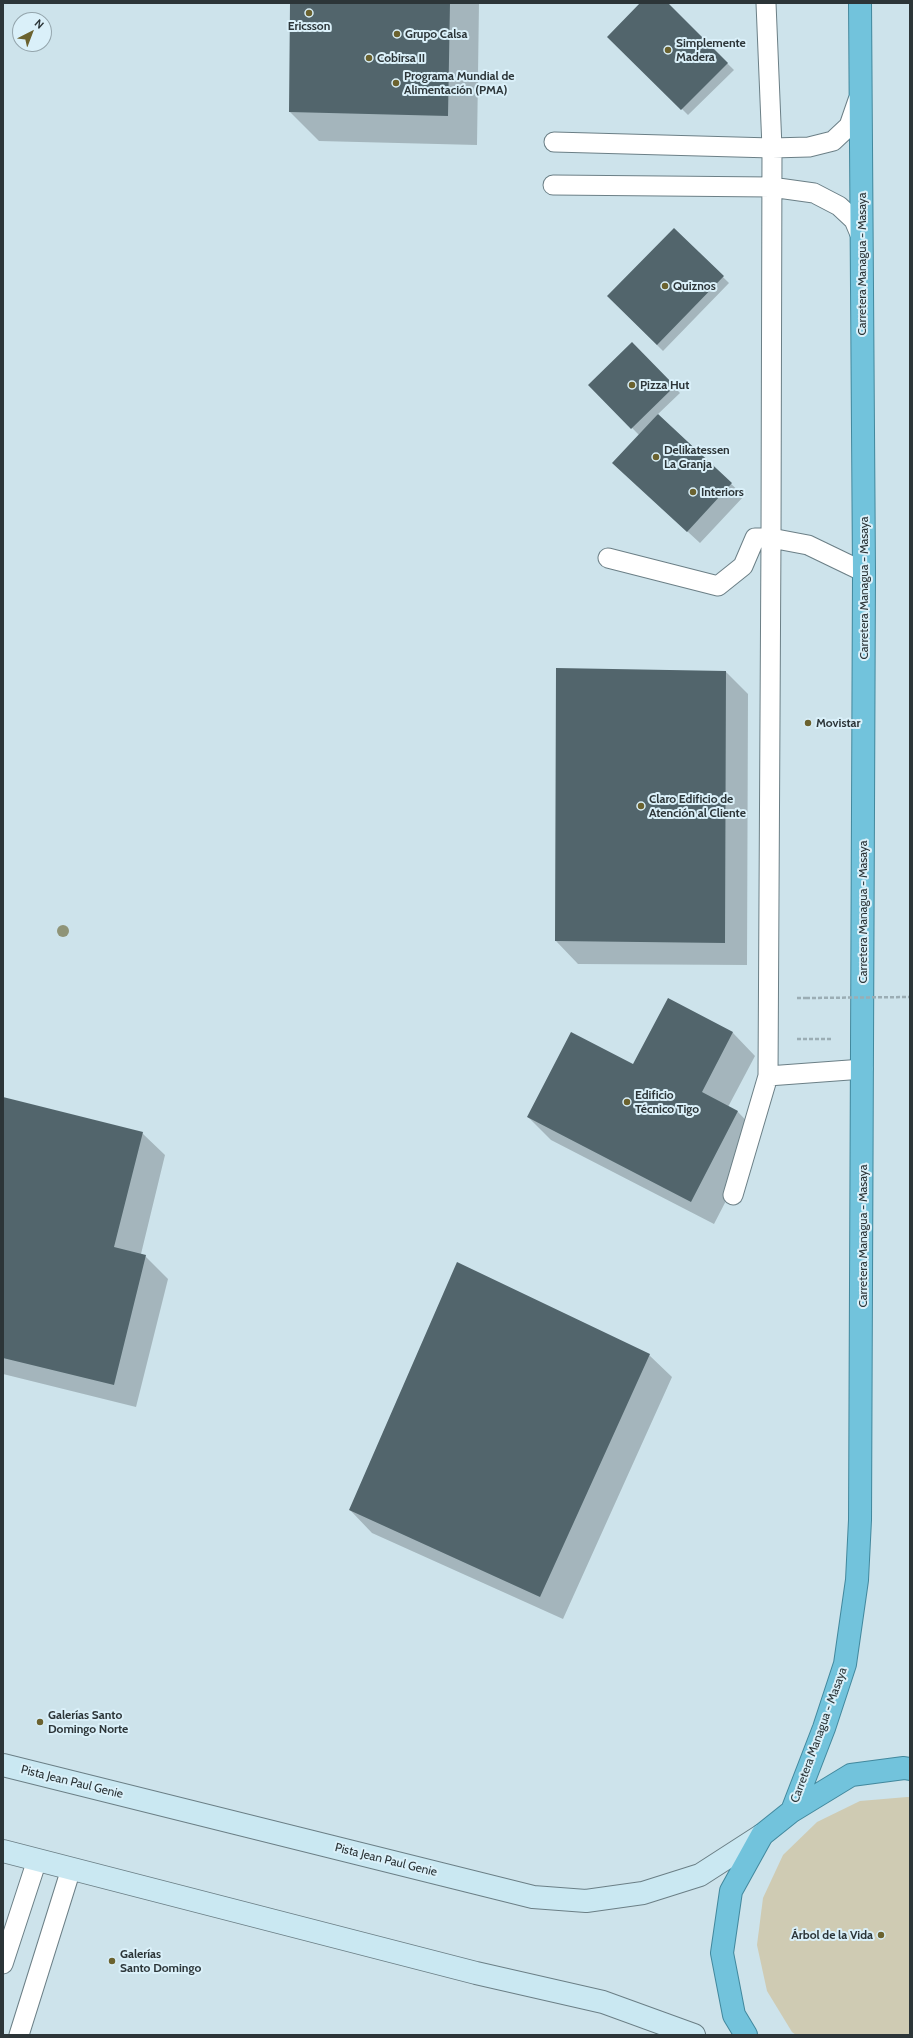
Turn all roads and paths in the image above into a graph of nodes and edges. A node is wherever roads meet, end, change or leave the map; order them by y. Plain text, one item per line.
1 (766, 3) edge
2 (860, 3) edge
3 (861, 93) junction
4 (554, 142) dead end
5 (772, 148) junction
6 (553, 185) dead end
7 (771, 186) junction
8 (862, 239) junction
9 (771, 538) junction
10 (608, 558) dead end
11 (864, 572) junction
12 (910, 997) edge
13 (797, 998) dead end
14 (864, 1069) junction
15 (768, 1076) junction
16 (733, 1195) dead end
17 (3, 1765) edge
18 (910, 1769) edge
19 (792, 1811) junction
20 (762, 1835) junction
21 (3, 1851) edge
22 (37, 1860) junction
23 (71, 1869) junction
24 (3, 1964) edge
25 (19, 2035) edge
26 (694, 2035) edge
27 (746, 2035) edge

1 - 5 lane
2 - 3 highway, Carretera Managua - Masaya
3 - 5 lane
3 - 8 highway, Carretera Managua - Masaya
4 - 5 lane
5 - 7 lane
6 - 7 lane
7 - 8 lane
7 - 9 lane
8 - 11 highway, Carretera Managua - Masaya
9 - 10 lane
9 - 11 lane
9 - 15 lane
11 - 14 highway, Carretera Managua - Masaya
12 - 13 path, bridge
14 - 15 lane
14 - 19 highway, Carretera Managua - Masaya
15 - 16 lane
17 - 20 main road, Pista Jean Paul Genie
18 - 19 highway
19 - 20 highway
20 - 27 highway
21 - 22 main road
22 - 23 main road
22 - 24 lane
23 - 25 lane
23 - 26 main road

